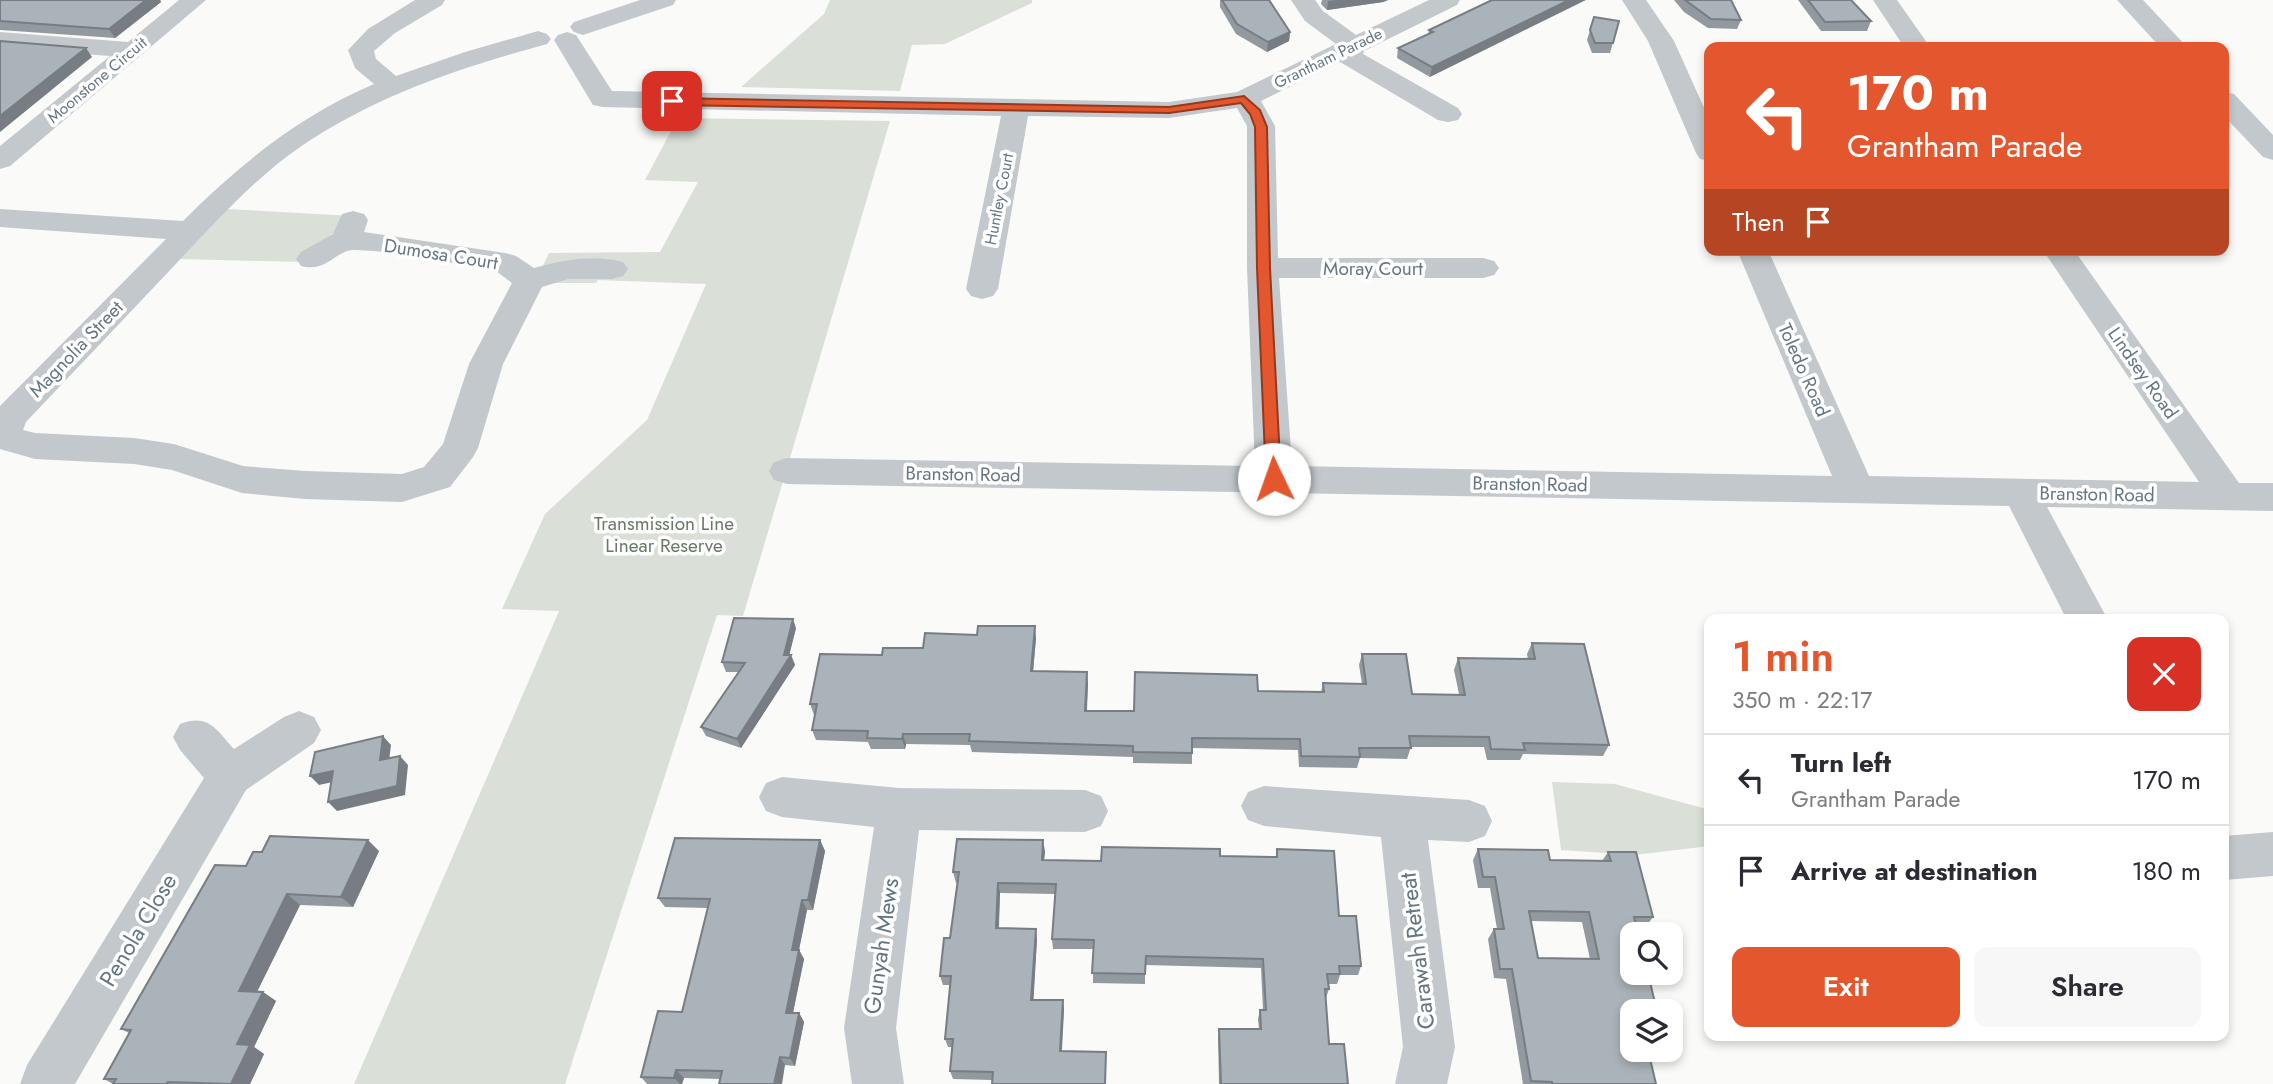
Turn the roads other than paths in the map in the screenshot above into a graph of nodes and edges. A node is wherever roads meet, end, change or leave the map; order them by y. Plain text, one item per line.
1 (194, 0) edge
2 (433, 0) edge
3 (664, 0) edge
4 (1303, 0) edge
5 (1448, 0) edge
6 (1634, 0) edge
7 (1885, 0) edge
8 (2129, 0) edge
9 (563, 35) junction
10 (0, 40) edge
11 (1914, 42) edge
12 (2169, 42) edge
13 (1353, 45) junction
14 (134, 50) junction
15 (392, 86) junction
16 (1244, 99) junction
17 (2229, 105) edge
18 (1016, 108) junction
19 (1448, 114) dead end
20 (1704, 139) edge
21 (2273, 151) edge
22 (0, 160) edge
23 (0, 218) edge
24 (190, 232) junction
25 (1755, 256) edge
26 (2062, 256) edge
27 (312, 259) dead end
28 (1263, 268) junction
29 (1483, 268) dead end
30 (612, 269) dead end
31 (528, 280) junction
32 (982, 289) dead end
33 (1, 437) edge
34 (787, 471) dead end
35 (1274, 479) junction
36 (1856, 489) junction
37 (2020, 492) junction
38 (2228, 496) junction
39 (2273, 497) edge
40 (2085, 614) edge
41 (299, 730) dead end
42 (195, 737) dead end
43 (230, 776) junction
44 (782, 797) dead end
45 (1264, 806) dead end
46 (899, 809) junction
47 (1085, 811) dead end
48 (1402, 818) junction
49 (1469, 821) dead end
50 (2273, 854) edge
51 (2229, 858) edge
52 (46, 1084) edge
53 (878, 1084) edge
54 (1421, 1084) edge

1 - 14 street, Moonstone Circuit
2 - 15 street
3 - 9 street, Magnolia Street
4 - 13 street
5 - 13 street, Grantham Parade
6 - 20 street
7 - 11 street
8 - 12 street
9 - 15 street, Magnolia Street
9 - 18 street, Grantham Parade
10 - 14 street
13 - 16 street, Grantham Parade
13 - 19 street
14 - 22 street, Moonstone Circuit
15 - 24 street, Magnolia Street
16 - 18 street, Grantham Parade
16 - 28 street
17 - 21 street
18 - 32 street, Huntley Court
23 - 24 street
24 - 33 street, Magnolia Street
25 - 36 street, Toledo Road
26 - 38 street, Lindsey Road
27 - 31 street, Dumosa Court
28 - 29 street, Moray Court
28 - 35 street
30 - 31 street
31 - 33 street, Magnolia Street
34 - 35 street, Branston Road
35 - 36 street, Branston Road
36 - 37 street, Branston Road
37 - 38 street, Branston Road
37 - 40 street
38 - 39 street, Branston Road
41 - 43 street, Penola Close
42 - 43 street
43 - 52 street, Penola Close
44 - 46 street
45 - 48 street
46 - 47 street
46 - 53 street, Gunyah Mews
48 - 49 street
48 - 54 street, Carawah Retreat
50 - 51 street

